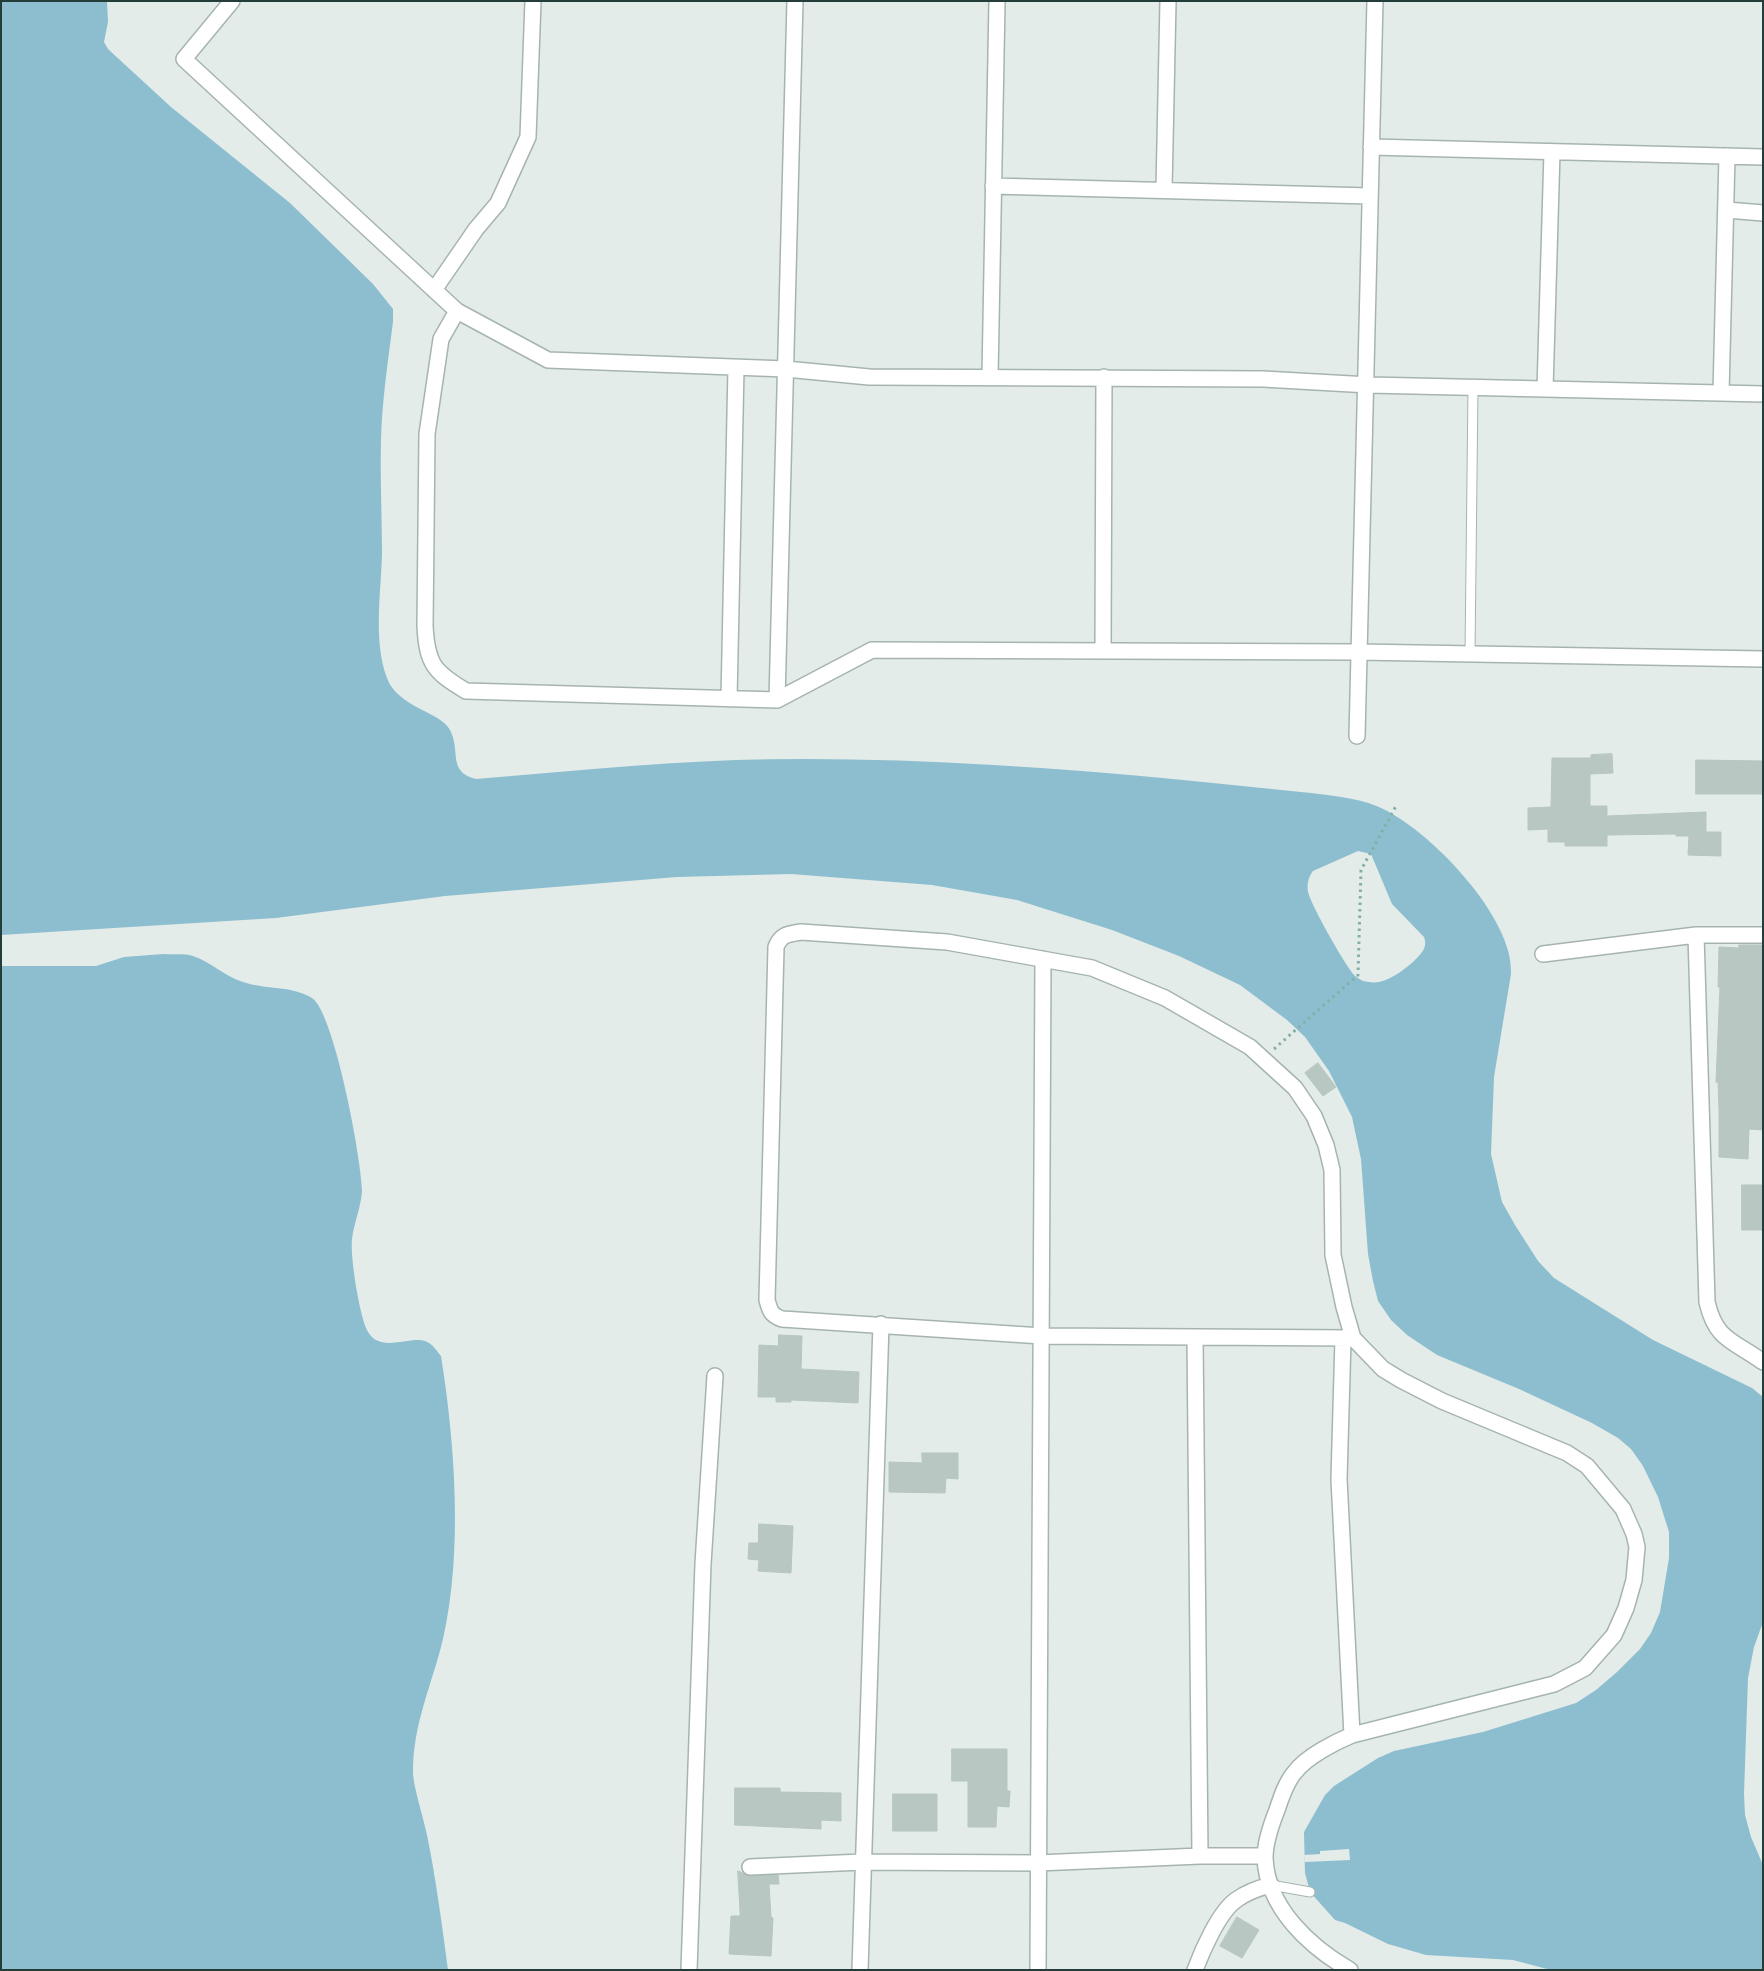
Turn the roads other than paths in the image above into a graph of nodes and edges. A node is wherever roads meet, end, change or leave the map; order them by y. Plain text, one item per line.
1 (232, 1) edge
2 (532, 1) edge
3 (795, 1) edge
4 (996, 1) edge
5 (1168, 1) edge
6 (1375, 1) edge
7 (1371, 147) junction
8 (1552, 152) junction
9 (1727, 156) junction
10 (1763, 157) edge
11 (993, 186) junction
12 (1164, 190) junction
13 (1370, 196) junction
14 (1726, 210) junction
15 (1763, 213) edge
16 (434, 290) junction
17 (457, 311) junction
18 (736, 368) junction
19 (786, 370) junction
20 (990, 376) junction
21 (1104, 377) junction
22 (1365, 385) junction
23 (1473, 388) junction
24 (1545, 389) junction
25 (1721, 394) junction
26 (1763, 394) edge
27 (1103, 651) junction
28 (1358, 652) junction
29 (1470, 654) junction
30 (1763, 659) edge
31 (729, 699) junction
32 (777, 700) junction
33 (1357, 736) dead end
34 (1696, 935) junction
35 (1763, 936) edge
36 (1543, 954) dead end
37 (1043, 959) junction
38 (881, 1324) junction
39 (1042, 1336) junction
40 (1195, 1337) junction
41 (1348, 1339) junction
42 (1763, 1362) edge
43 (715, 1376) dead end
44 (1352, 1735) junction
45 (1200, 1856) junction
46 (1265, 1856) junction
47 (862, 1862) junction
48 (1038, 1863) junction
49 (750, 1867) dead end
50 (1271, 1885) junction
51 (1310, 1892) dead end
52 (690, 1970) edge
53 (860, 1970) edge
54 (1038, 1970) edge
55 (1195, 1970) edge
56 (1350, 1970) edge

1 - 16 street
2 - 16 street
3 - 19 street
4 - 11 street
5 - 12 street
6 - 7 street
7 - 8 street
7 - 13 street
8 - 9 street
8 - 24 street
9 - 10 street
9 - 14 street
11 - 12 street
11 - 20 street
12 - 13 street
13 - 22 street
14 - 15 street
14 - 25 street
16 - 17 street
17 - 18 street
17 - 31 street
18 - 19 street
18 - 31 street
19 - 20 street
19 - 32 street
20 - 21 street
21 - 22 street
21 - 27 street
22 - 23 street
22 - 28 street
23 - 24 street
23 - 29 lane
24 - 25 street
25 - 26 street
27 - 28 street
27 - 32 street
28 - 29 street
28 - 33 street
29 - 30 street
31 - 32 street
34 - 35 street
34 - 36 street
34 - 42 street
37 - 38 street
37 - 39 street
37 - 41 street
38 - 39 street
38 - 47 street
39 - 40 street
39 - 48 street
40 - 41 street
40 - 45 street
41 - 44 street
41 - 44 street
43 - 52 street
44 - 46 street
45 - 46 street
45 - 48 street
46 - 50 street
47 - 48 street
47 - 49 street
47 - 53 street
48 - 54 street
50 - 51 lane
50 - 55 street
50 - 56 street

